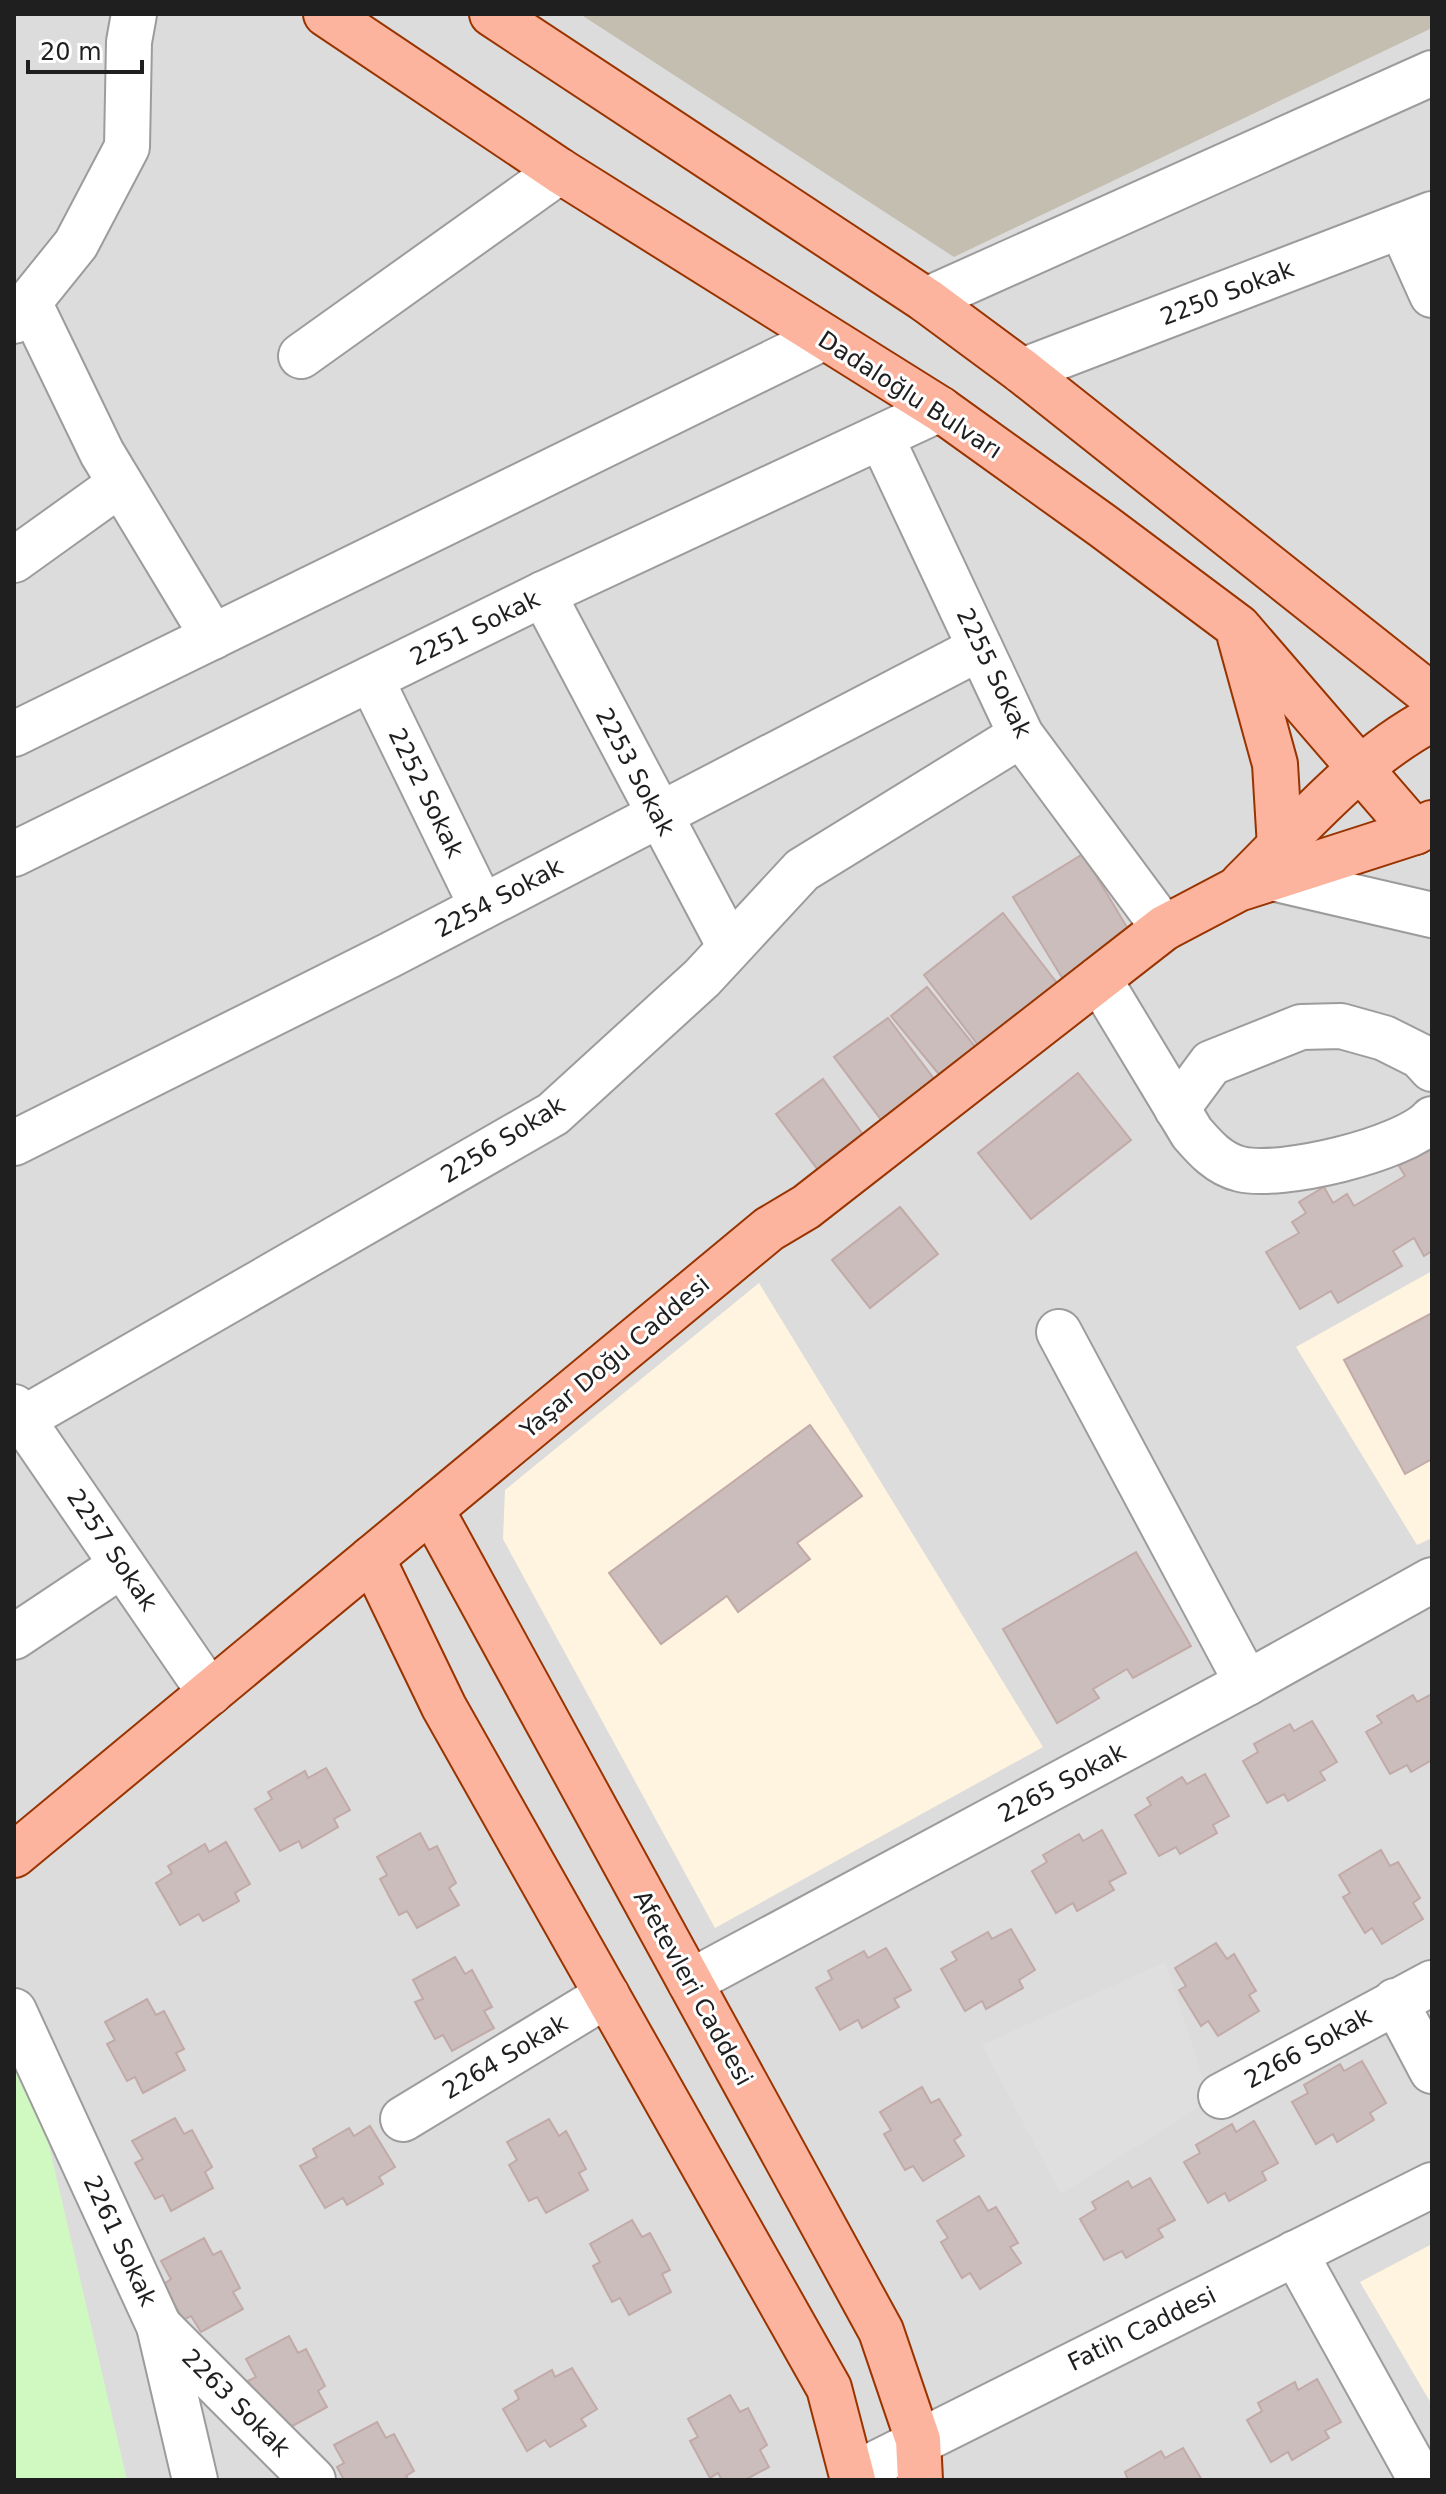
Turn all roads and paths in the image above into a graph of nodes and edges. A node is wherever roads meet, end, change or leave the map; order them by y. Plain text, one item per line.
1 (134, 14) edge
2 (326, 14) edge
3 (492, 14) edge
4 (1432, 73) edge
5 (560, 171) junction
6 (1416, 220) edge
7 (1432, 295) edge
8 (926, 300) junction
9 (22, 311) edge
10 (823, 338) junction
11 (301, 356) dead end
12 (1022, 371) junction
13 (940, 409) junction
14 (882, 439) junction
15 (120, 484) junction
16 (14, 560) edge
17 (543, 594) junction
18 (1238, 627) junction
19 (213, 637) junction
20 (980, 648) junction
21 (371, 679) junction
22 (1432, 696) edge
23 (1432, 719) edge
24 (14, 734) edge
25 (1021, 735) junction
26 (1359, 770) junction
27 (658, 815) junction
28 (1426, 835) edge
29 (14, 854) edge
30 (1263, 871) junction
31 (482, 907) junction
32 (1432, 915) edge
33 (1164, 928) junction
34 (730, 947) junction
35 (1099, 979) junction
36 (1432, 1069) edge
37 (1177, 1109) junction
38 (1432, 1119) edge
39 (14, 1143) edge
40 (1059, 1332) dead end
41 (17, 1417) edge
42 (431, 1509) junction
43 (372, 1558) junction
44 (122, 1565) junction
45 (1432, 1580) edge
46 (14, 1637) edge
47 (1247, 1683) junction
48 (210, 1693) junction
49 (14, 1855) edge
50 (690, 1982) junction
51 (1414, 1992) edge
52 (607, 1995) junction
53 (14, 2011) edge
54 (1432, 2071) edge
55 (1221, 2096) dead end
56 (403, 2119) dead end
57 (1432, 2185) edge
58 (1295, 2253) junction
59 (159, 2326) junction
60 (919, 2460) edge
61 (853, 2477) edge
62 (195, 2480) edge
63 (313, 2480) edge
64 (1421, 2480) edge

1 - 9 street
2 - 5 main road, Dadaloğlu Bulvarı
3 - 8 main road
4 - 8 street
5 - 10 main road, Dadaloğlu Bulvarı
5 - 11 street
6 - 7 street
6 - 12 street, 2250 Sokak
8 - 12 main road
9 - 15 street
10 - 13 main road, Dadaloğlu Bulvarı
10 - 19 street
12 - 22 main road
13 - 14 street, 2251 Sokak
13 - 18 main road, Dadaloğlu Bulvarı
14 - 17 street, 2251 Sokak
14 - 20 street, 2255 Sokak
15 - 16 street
15 - 19 street
17 - 21 street, 2251 Sokak
17 - 27 street, 2253 Sokak
18 - 26 main road, Dadaloğlu Bulvarı
18 - 30 main road
19 - 24 street
20 - 25 street, 2255 Sokak
20 - 27 street, 2254 Sokak
21 - 29 street, 2251 Sokak
21 - 31 street, 2252 Sokak
23 - 26 main road
25 - 33 street, 2255 Sokak
25 - 34 street, 2256 Sokak
26 - 28 main road, Dadaloğlu Bulvarı
26 - 30 main road
27 - 31 street, 2254 Sokak
27 - 34 street, 2253 Sokak
28 - 30 main road
30 - 32 street
30 - 33 main road, Yaşar Doğu Caddesi
31 - 39 street, 2254 Sokak
33 - 35 main road, Yaşar Doğu Caddesi
34 - 41 street, 2256 Sokak
35 - 37 street
35 - 42 main road, Yaşar Doğu Caddesi
36 - 37 street
37 - 38 street
40 - 47 street
41 - 44 street, 2257 Sokak
42 - 43 main road, Yaşar Doğu Caddesi
42 - 50 main road, Afetevleri Caddesi
43 - 48 main road, Yaşar Doğu Caddesi
43 - 52 main road
44 - 46 street
44 - 48 street, 2257 Sokak
45 - 47 street, 2265 Sokak
47 - 50 street, 2265 Sokak
48 - 49 main road, Yaşar Doğu Caddesi
50 - 60 main road, Afetevleri Caddesi
51 - 54 street, 2266 Sokak
51 - 55 street, 2266 Sokak
52 - 56 street, 2264 Sokak
52 - 61 main road
53 - 59 street, 2261 Sokak
57 - 58 street, Fatih Caddesi
58 - 60 street, Fatih Caddesi
58 - 64 street
59 - 62 street, 2261 Sokak
59 - 63 street, 2263 Sokak
60 - 61 street, Fatih Caddesi

